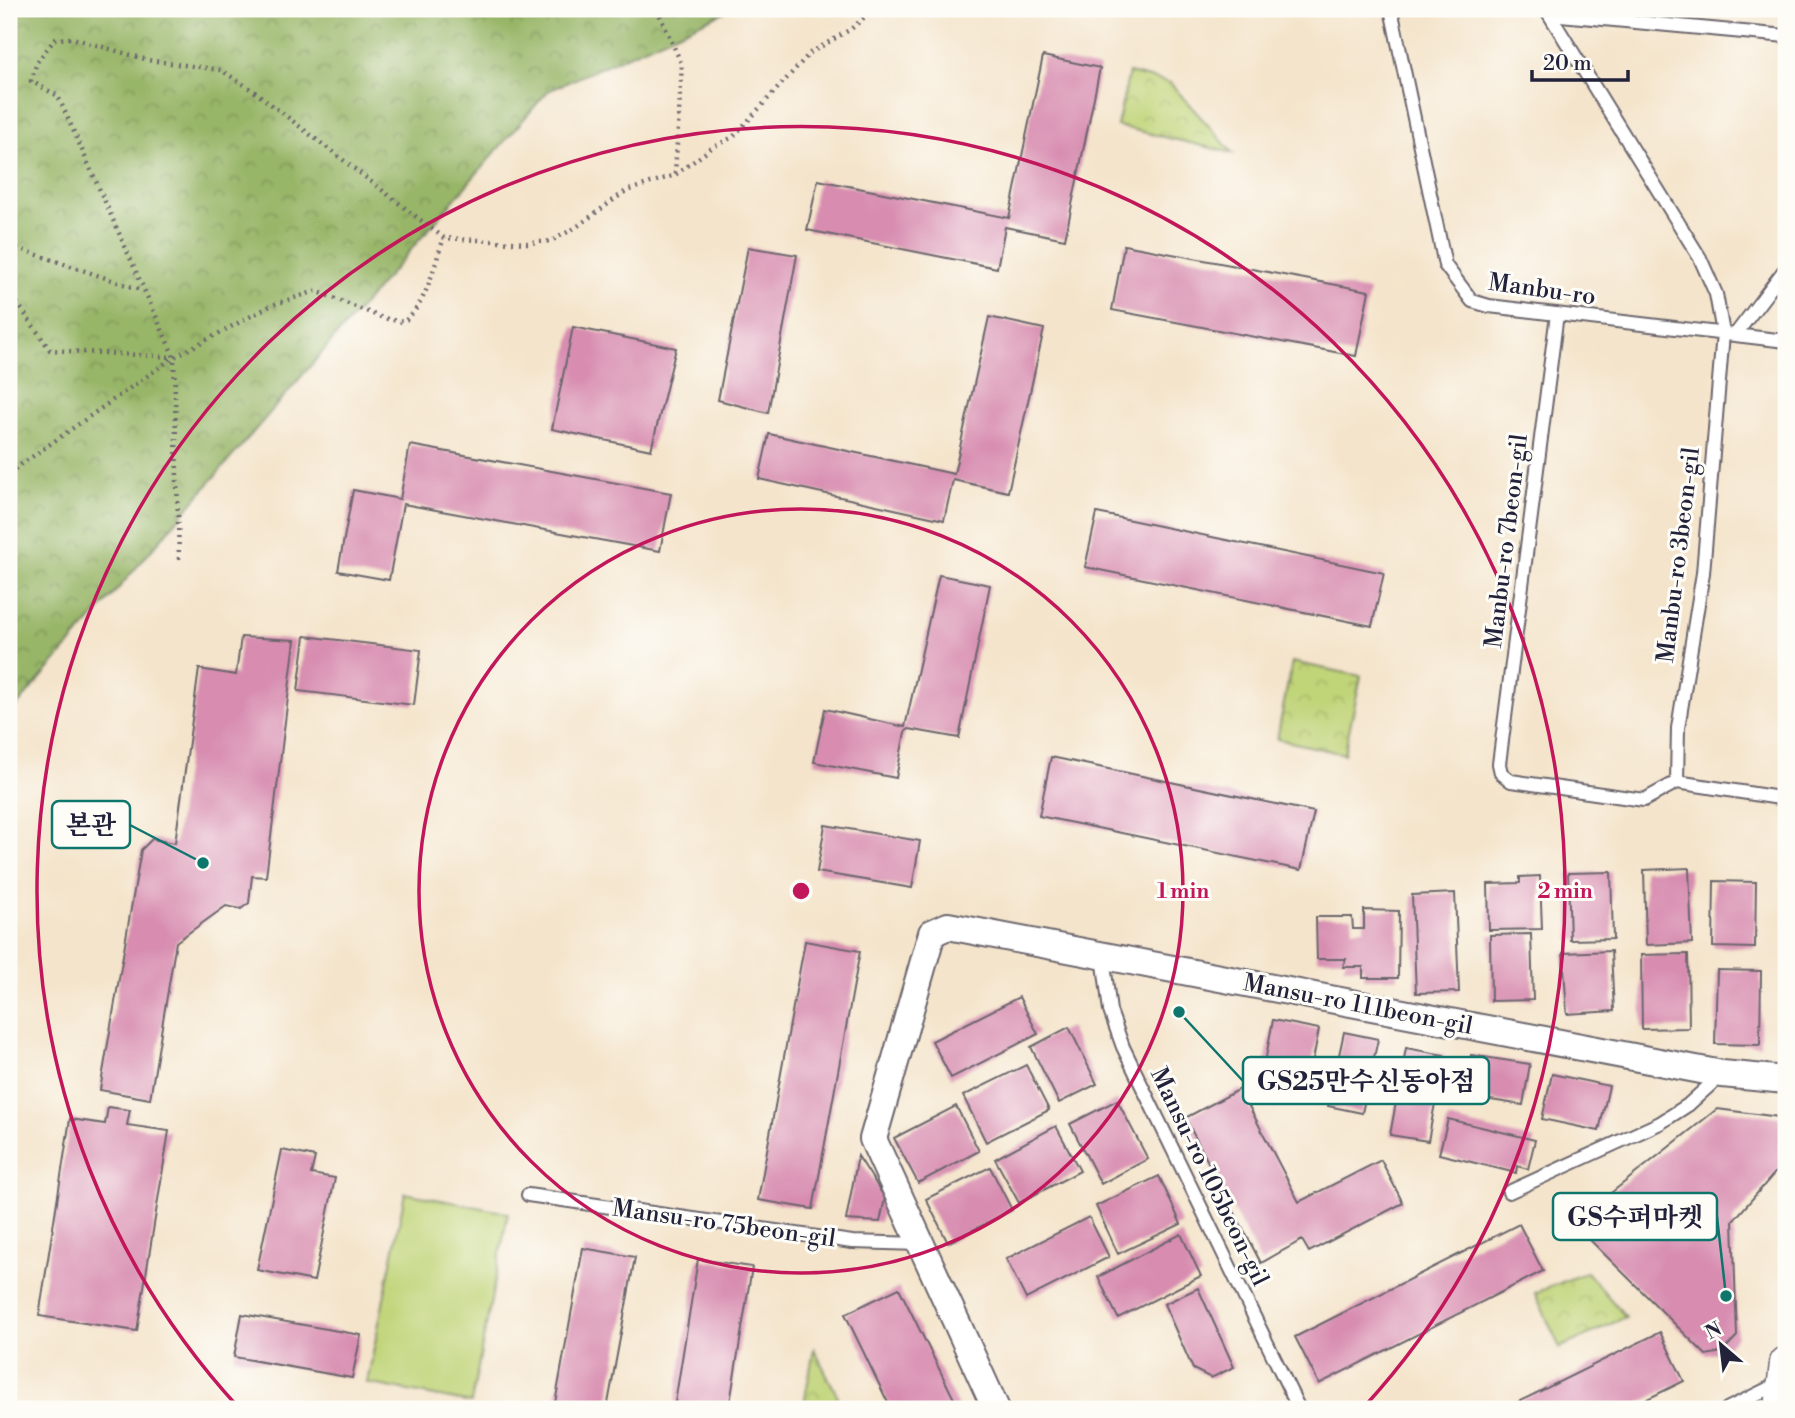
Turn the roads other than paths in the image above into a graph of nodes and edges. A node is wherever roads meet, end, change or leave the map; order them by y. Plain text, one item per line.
1 (1391, 9) edge
2 (1548, 11) edge
3 (1786, 36) edge
4 (1786, 268) edge
5 (1558, 314) junction
6 (1729, 334) junction
7 (1786, 341) edge
8 (1677, 782) junction
9 (1786, 799) edge
10 (1103, 956) junction
11 (1722, 1074) junction
12 (1786, 1080) edge
13 (1509, 1192) dead end
14 (528, 1195) dead end
15 (920, 1244) junction
16 (1784, 1383) edge
17 (996, 1409) edge
18 (1299, 1409) edge
19 (1727, 1409) edge

1 - 5 lane, Manbu-ro
2 - 3 lane
2 - 6 lane, Manbu-ro 3beon-gil
4 - 6 lane
5 - 6 lane, Manbu-ro
5 - 8 lane, Manbu-ro 7beon-gil
6 - 7 lane, Manbu-ro
6 - 8 lane, Manbu-ro 3beon-gil
8 - 9 lane
10 - 11 street, Mansu-ro 111beon-gil
10 - 15 street, Mansu-ro 111beon-gil
10 - 18 lane, Mansu-ro 105beon-gil
11 - 12 street, Mansu-ro 111beon-gil
11 - 13 lane
14 - 15 lane, Mansu-ro 75beon-gil
15 - 17 street
16 - 19 lane

